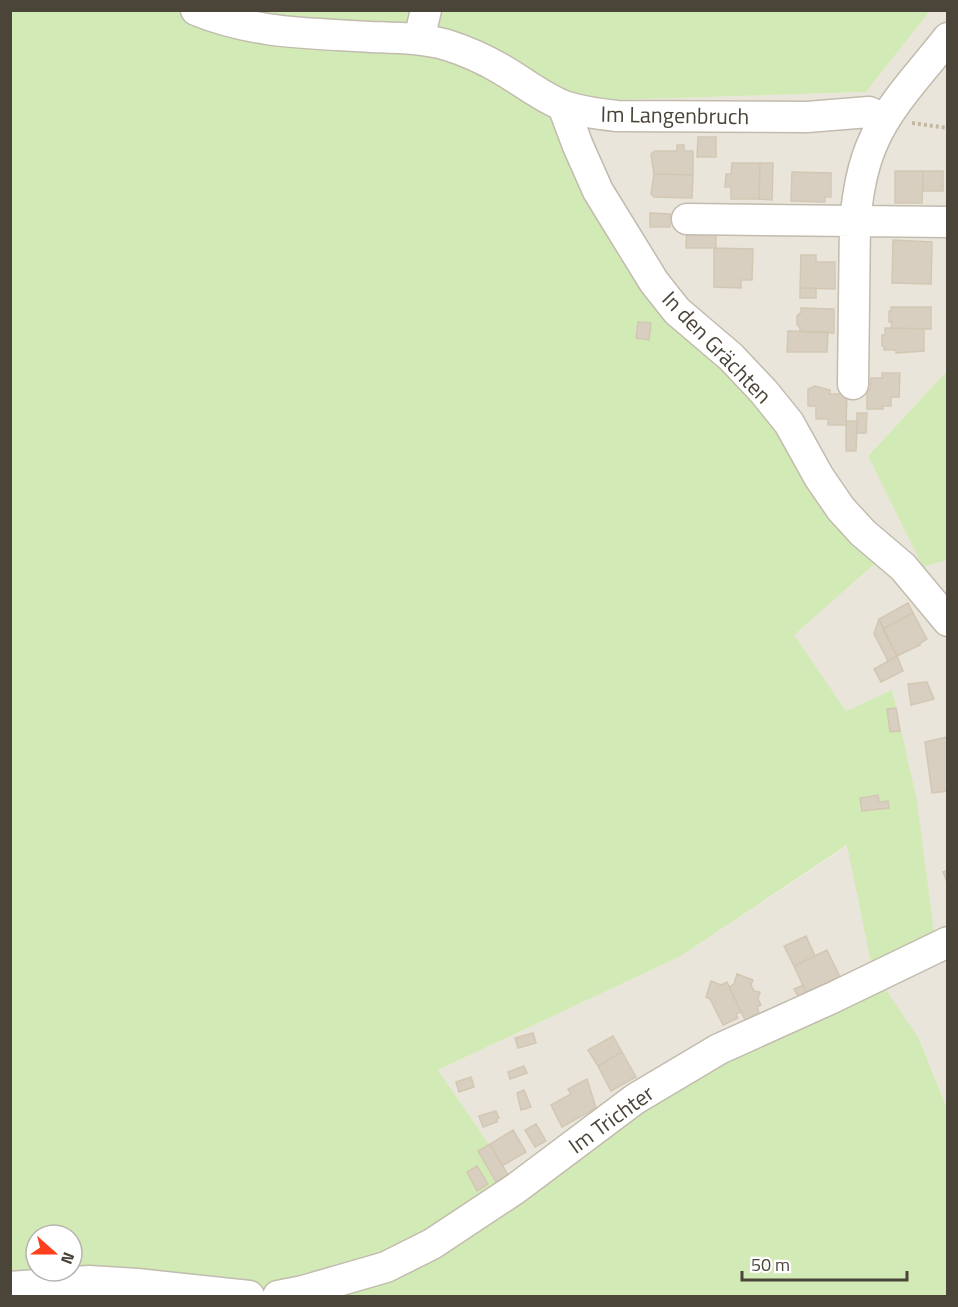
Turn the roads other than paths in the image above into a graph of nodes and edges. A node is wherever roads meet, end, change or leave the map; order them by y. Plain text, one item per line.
1 (196, 10) edge
2 (426, 10) edge
3 (948, 38) edge
4 (419, 39) junction
5 (563, 106) junction
6 (885, 119) junction
7 (687, 219) dead end
8 (855, 221) junction
9 (948, 222) edge
10 (853, 384) dead end
11 (948, 621) edge
12 (948, 942) edge
13 (10, 1287) edge
14 (249, 1296) edge
15 (279, 1296) edge

1 - 4 street, Im Langenbruch
2 - 4 street
3 - 6 street
4 - 5 street, Im Langenbruch
5 - 6 street, Im Langenbruch
5 - 11 street, In den Grächten
6 - 8 street
7 - 8 street
8 - 9 street
8 - 10 street
12 - 15 street, Im Trichter
13 - 14 street

